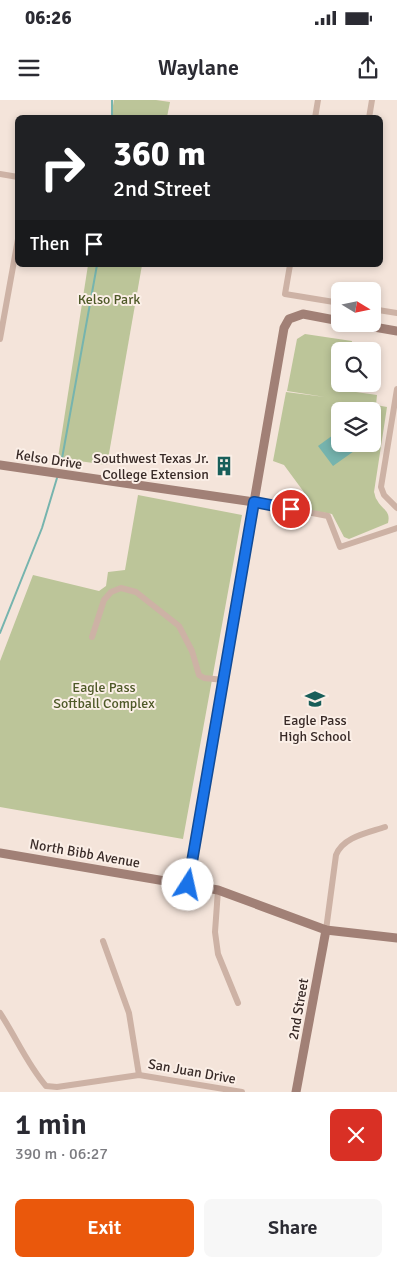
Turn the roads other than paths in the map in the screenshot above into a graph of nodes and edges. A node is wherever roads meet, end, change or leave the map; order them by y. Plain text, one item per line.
1 (318, 100) edge
2 (372, 100) edge
3 (316, 115) edge
4 (370, 115) edge
5 (0, 174) edge
6 (15, 176) edge
7 (15, 255) edge
8 (290, 267) edge
9 (331, 302) edge
10 (381, 310) edge
11 (397, 313) edge
12 (331, 319) edge
13 (381, 328) edge
14 (397, 331) edge
15 (0, 338) edge
16 (397, 389) edge
17 (395, 416) edge
18 (0, 465) edge
19 (254, 502) junction
20 (397, 508) edge
21 (397, 528) edge
22 (92, 637) dead end
23 (224, 680) junction
24 (385, 828) dead end
25 (0, 853) edge
26 (188, 885) junction
27 (218, 890) junction
28 (326, 930) junction
29 (397, 938) edge
30 (102, 941) dead end
31 (238, 1003) dead end
32 (0, 1013) edge
33 (139, 1074) junction
34 (242, 1092) edge
35 (296, 1092) edge

1 - 3 street
2 - 4 street
5 - 6 street
7 - 15 street
8 - 9 street
10 - 11 street
12 - 19 street
13 - 14 street
16 - 17 street
17 - 20 street
18 - 19 street, Kelso Drive
19 - 21 street
19 - 23 street
22 - 23 street
23 - 26 street
24 - 28 street
25 - 26 street, North Bibb Avenue
26 - 27 street, North Bibb Avenue
27 - 28 street, North Bibb Avenue
27 - 31 street
28 - 29 street, North Bibb Avenue
28 - 35 street, 2nd Street
30 - 33 street
32 - 33 street, San Juan Drive
33 - 34 street, San Juan Drive

